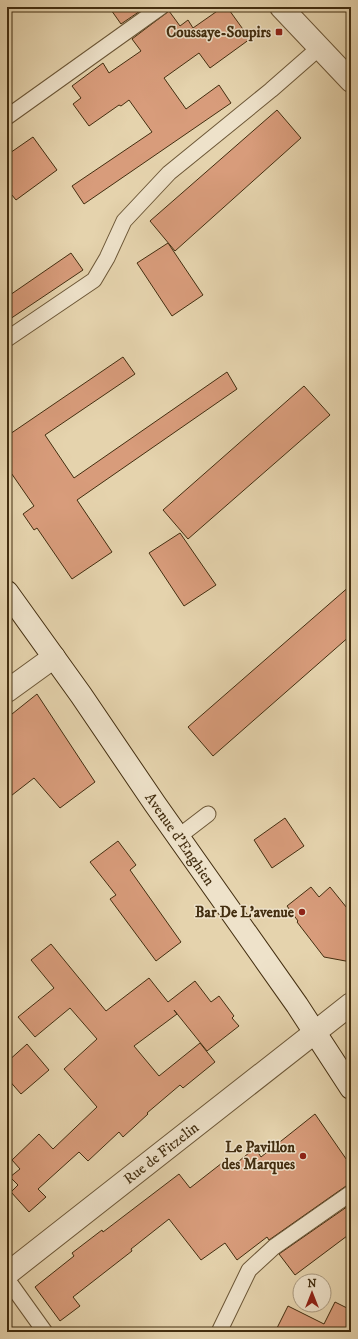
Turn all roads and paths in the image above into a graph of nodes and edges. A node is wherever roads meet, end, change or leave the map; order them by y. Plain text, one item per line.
1 (161, 7) edge
2 (281, 7) edge
3 (320, 48) junction
4 (351, 81) edge
5 (7, 117) edge
6 (7, 339) edge
7 (7, 592) edge
8 (54, 657) junction
9 (7, 691) edge
10 (208, 814) dead end
11 (178, 837) junction
12 (351, 1004) edge
13 (315, 1032) junction
14 (351, 1088) edge
15 (351, 1193) edge
16 (9, 1271) edge
17 (44, 1332) edge
18 (219, 1332) edge

1 - 5 lane
2 - 3 main road
3 - 4 main road
3 - 6 lane
7 - 8 main road, Avenue d'Enghien
8 - 9 main road
8 - 11 main road, Avenue d'Enghien
10 - 11 lane
11 - 13 main road, Avenue d'Enghien
12 - 13 main road, Rue de Fitzelin
13 - 14 main road, Avenue d'Enghien
13 - 16 main road, Rue de Fitzelin
15 - 18 lane
16 - 17 lane

